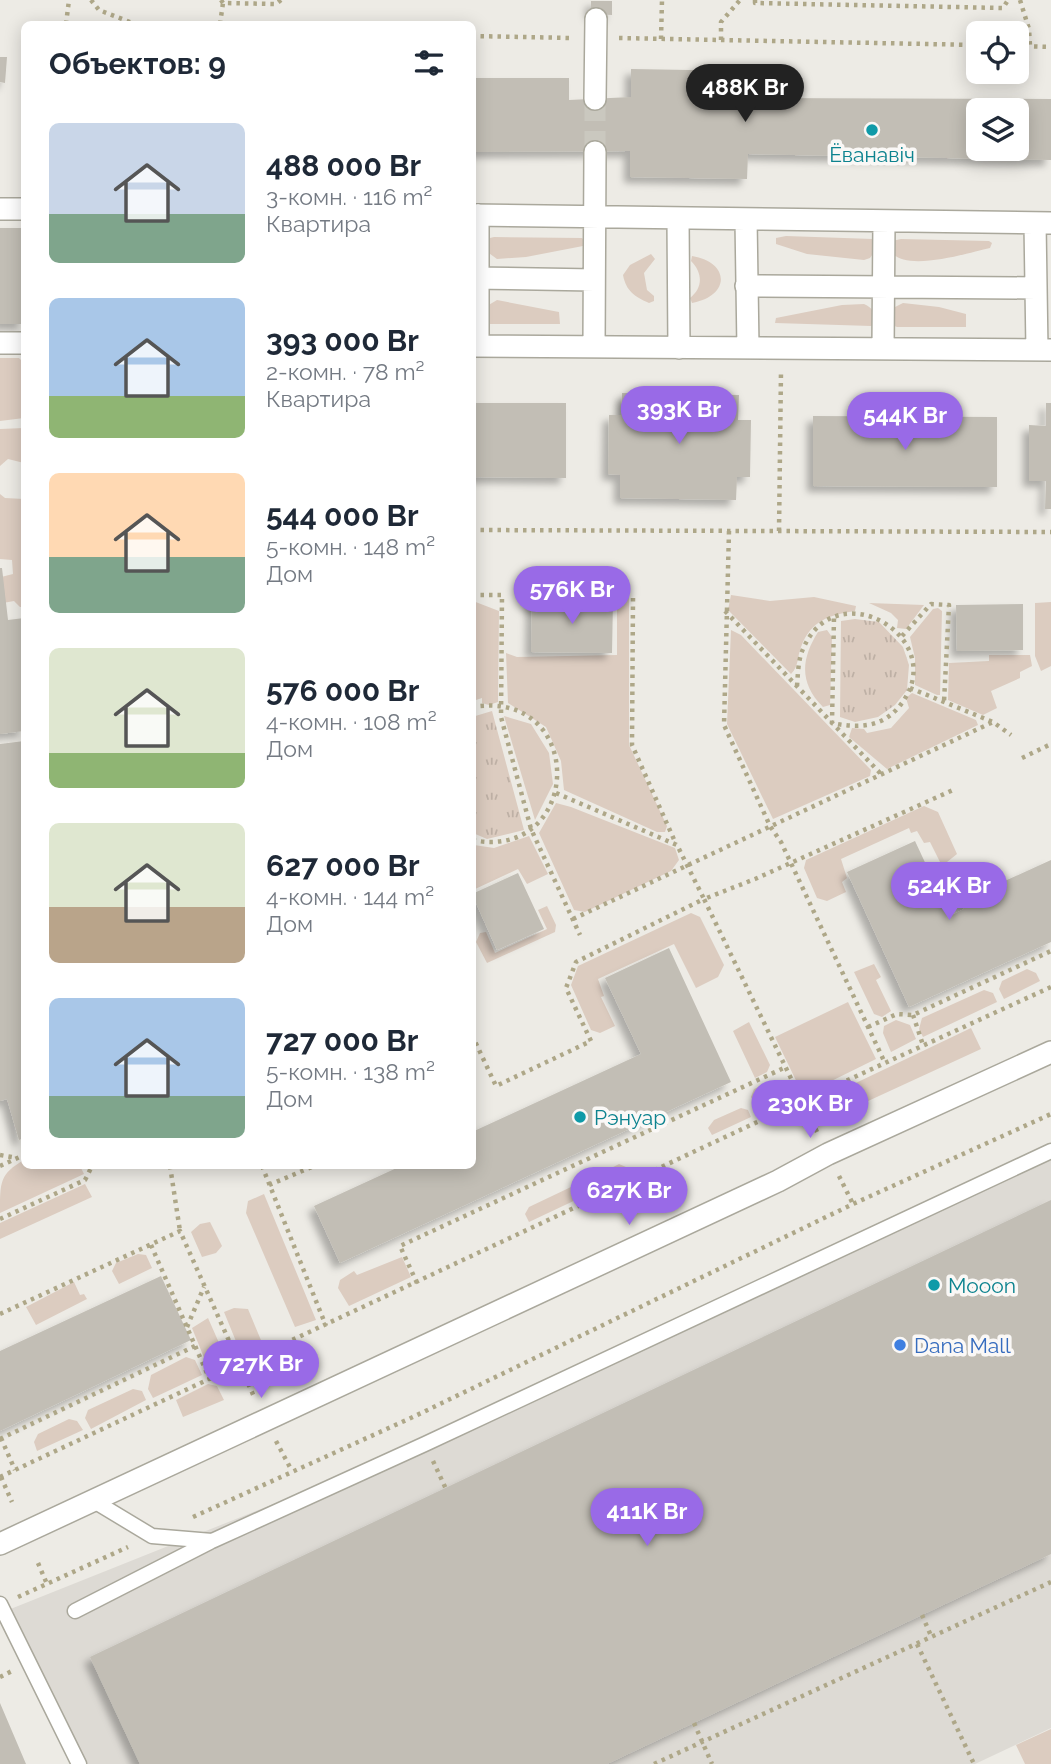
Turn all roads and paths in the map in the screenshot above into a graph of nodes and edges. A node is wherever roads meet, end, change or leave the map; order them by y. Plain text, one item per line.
1 (69, 0) edge
2 (91, 0) edge
3 (281, 0) edge
4 (662, 0) edge
5 (740, 0) edge
6 (755, 0) edge
7 (1009, 0) edge
8 (1020, 0) edge
9 (222, 2) edge
10 (894, 3) edge
11 (66, 21) edge
12 (127, 21) edge
13 (220, 21) edge
14 (596, 29) junction
15 (476, 36) edge
16 (661, 39) junction
17 (721, 40) junction
18 (966, 45) edge
19 (1030, 47) joint
20 (1051, 47) edge
21 (595, 99) tunnel mouth
22 (595, 152) tunnel mouth
23 (0, 209) edge
24 (21, 209) edge
25 (476, 215) edge
26 (595, 217) junction
27 (678, 218) junction
28 (746, 219) junction
29 (884, 221) junction
30 (1043, 223) edge
31 (476, 278) edge
32 (594, 280) junction
33 (746, 286) junction
34 (883, 287) junction
35 (1036, 288) junction
36 (0, 343) edge
37 (21, 343) edge
38 (476, 346) edge
39 (594, 347) junction
40 (679, 348) junction
41 (748, 348) junction
42 (781, 348) junction
43 (883, 349) junction
44 (1044, 350) edge
45 (476, 530) edge
46 (729, 531) junction
47 (779, 531) junction
48 (1051, 532) edge
49 (476, 595) edge
50 (633, 598) dead end
51 (725, 611) junction
52 (834, 617) junction
53 (901, 636) junction
54 (797, 686) junction
55 (910, 688) junction
56 (943, 702) junction
57 (501, 705) junction
58 (476, 707) edge
59 (993, 722) junction
60 (832, 723) junction
61 (1011, 735) dead end
62 (1051, 744) edge
63 (1022, 758) dead end
64 (881, 774) junction
65 (953, 790) dead end
66 (556, 793) junction
67 (770, 826) junction
68 (531, 829) junction
69 (476, 841) edge
70 (677, 845) junction
71 (790, 863) junction
72 (686, 866) junction
73 (704, 899) junction
74 (573, 919) junction
75 (580, 935) dead end
76 (1051, 951) edge
77 (1051, 986) edge
78 (913, 1016) junction
79 (868, 1027) junction
80 (476, 1044) edge
81 (923, 1045) junction
82 (1051, 1052) edge
83 (885, 1063) junction
84 (786, 1067) junction
85 (802, 1101) junction
86 (1051, 1114) edge
87 (1051, 1151) edge
88 (0, 1155) edge
89 (21, 1156) edge
90 (18, 1158) junction
91 (0, 1166) edge
92 (90, 1169) edge
93 (170, 1169) edge
94 (263, 1169) edge
95 (307, 1169) edge
96 (270, 1185) junction
97 (0, 1219) edge
98 (180, 1231) junction
99 (151, 1245) junction
100 (417, 1283) junction
101 (204, 1286) junction
102 (0, 1314) edge
103 (326, 1325) junction
104 (187, 1327) junction
105 (195, 1346) junction
106 (239, 1366) junction
107 (211, 1380) junction
108 (0, 1439) edge
109 (15, 1470) junction
110 (1, 1477) edge
111 (94, 1501) junction
112 (12, 1502) dead end
113 (190, 1518) dead end
114 (152, 1536) junction
115 (212, 1541) junction
116 (0, 1544) edge
117 (38, 1563) dead end
118 (1051, 1582) edge
119 (47, 1584) junction
120 (0, 1605) edge
121 (75, 1611) dead end
122 (922, 1615) dead end
123 (932, 1638) junction
124 (917, 1644) junction
125 (694, 1723) dead end
126 (702, 1742) junction
127 (79, 1764) edge
128 (654, 1764) edge
129 (712, 1764) edge
130 (974, 1764) edge

1 - 11 path
2 - 12 path
3 - 9 path
4 - 16 path
5 - 17 path
6 - 10 path
7 - 10 path
8 - 19 path
9 - 13 path
14 - 15 path
14 - 16 path
14 - 21 street
16 - 17 path
17 - 18 path
19 - 20 path
22 - 26 street
23 - 24 street
25 - 26 street
26 - 27 street
26 - 32 street
27 - 28 street
27 - 40 street
28 - 29 street
28 - 33 street
29 - 30 street
29 - 34 street
30 - 35 street
31 - 32 street
32 - 39 street
33 - 34 street
33 - 41 street
34 - 35 street
34 - 43 street
35 - 44 street
36 - 37 street
38 - 39 street
39 - 40 street
40 - 41 street
41 - 42 street
42 - 43 street
42 - 47 path
43 - 44 street
45 - 46 path
46 - 47 path
46 - 51 path
47 - 48 path
49 - 57 path
50 - 70 path
51 - 54 path
51 - 67 path
52 - 53 path
52 - 54 path
52 - 60 path
53 - 55 path
53 - 56 path
54 - 60 path
55 - 56 path
55 - 60 path
56 - 59 path
57 - 58 path
57 - 66 path
57 - 68 path
59 - 61 path
59 - 64 path
60 - 64 path
62 - 63 path
64 - 67 path
65 - 71 path
66 - 68 path
66 - 70 path
67 - 71 path
67 - 72 path
68 - 69 path
68 - 74 path
70 - 72 path
71 - 73 path
71 - 79 path
72 - 73 path
72 - 74 path
73 - 80 path
73 - 84 path
74 - 75 path
76 - 78 path
77 - 81 path
78 - 79 path
78 - 81 path
79 - 83 path
81 - 83 path
82 - 111 street
83 - 85 path
84 - 85 path
84 - 100 path
85 - 100 path
86 - 113 path
87 - 115 lane
88 - 90 path
89 - 90 path
90 - 91 path
92 - 97 path
93 - 98 path
94 - 96 path
95 - 96 path
96 - 103 path
98 - 99 path
98 - 101 path
99 - 102 path
99 - 104 path
100 - 103 path
101 - 104 path
101 - 106 path
103 - 106 path
104 - 105 path
105 - 107 path
105 - 108 path
106 - 107 path
107 - 109 path
108 - 109 path
109 - 110 path
110 - 112 path
111 - 114 lane
111 - 116 street
114 - 115 lane
114 - 119 path
115 - 121 lane
117 - 119 path
118 - 123 path
119 - 120 path
120 - 127 lane
122 - 123 path
123 - 124 path
124 - 126 path
124 - 130 path
125 - 126 path
126 - 128 path
126 - 129 path

